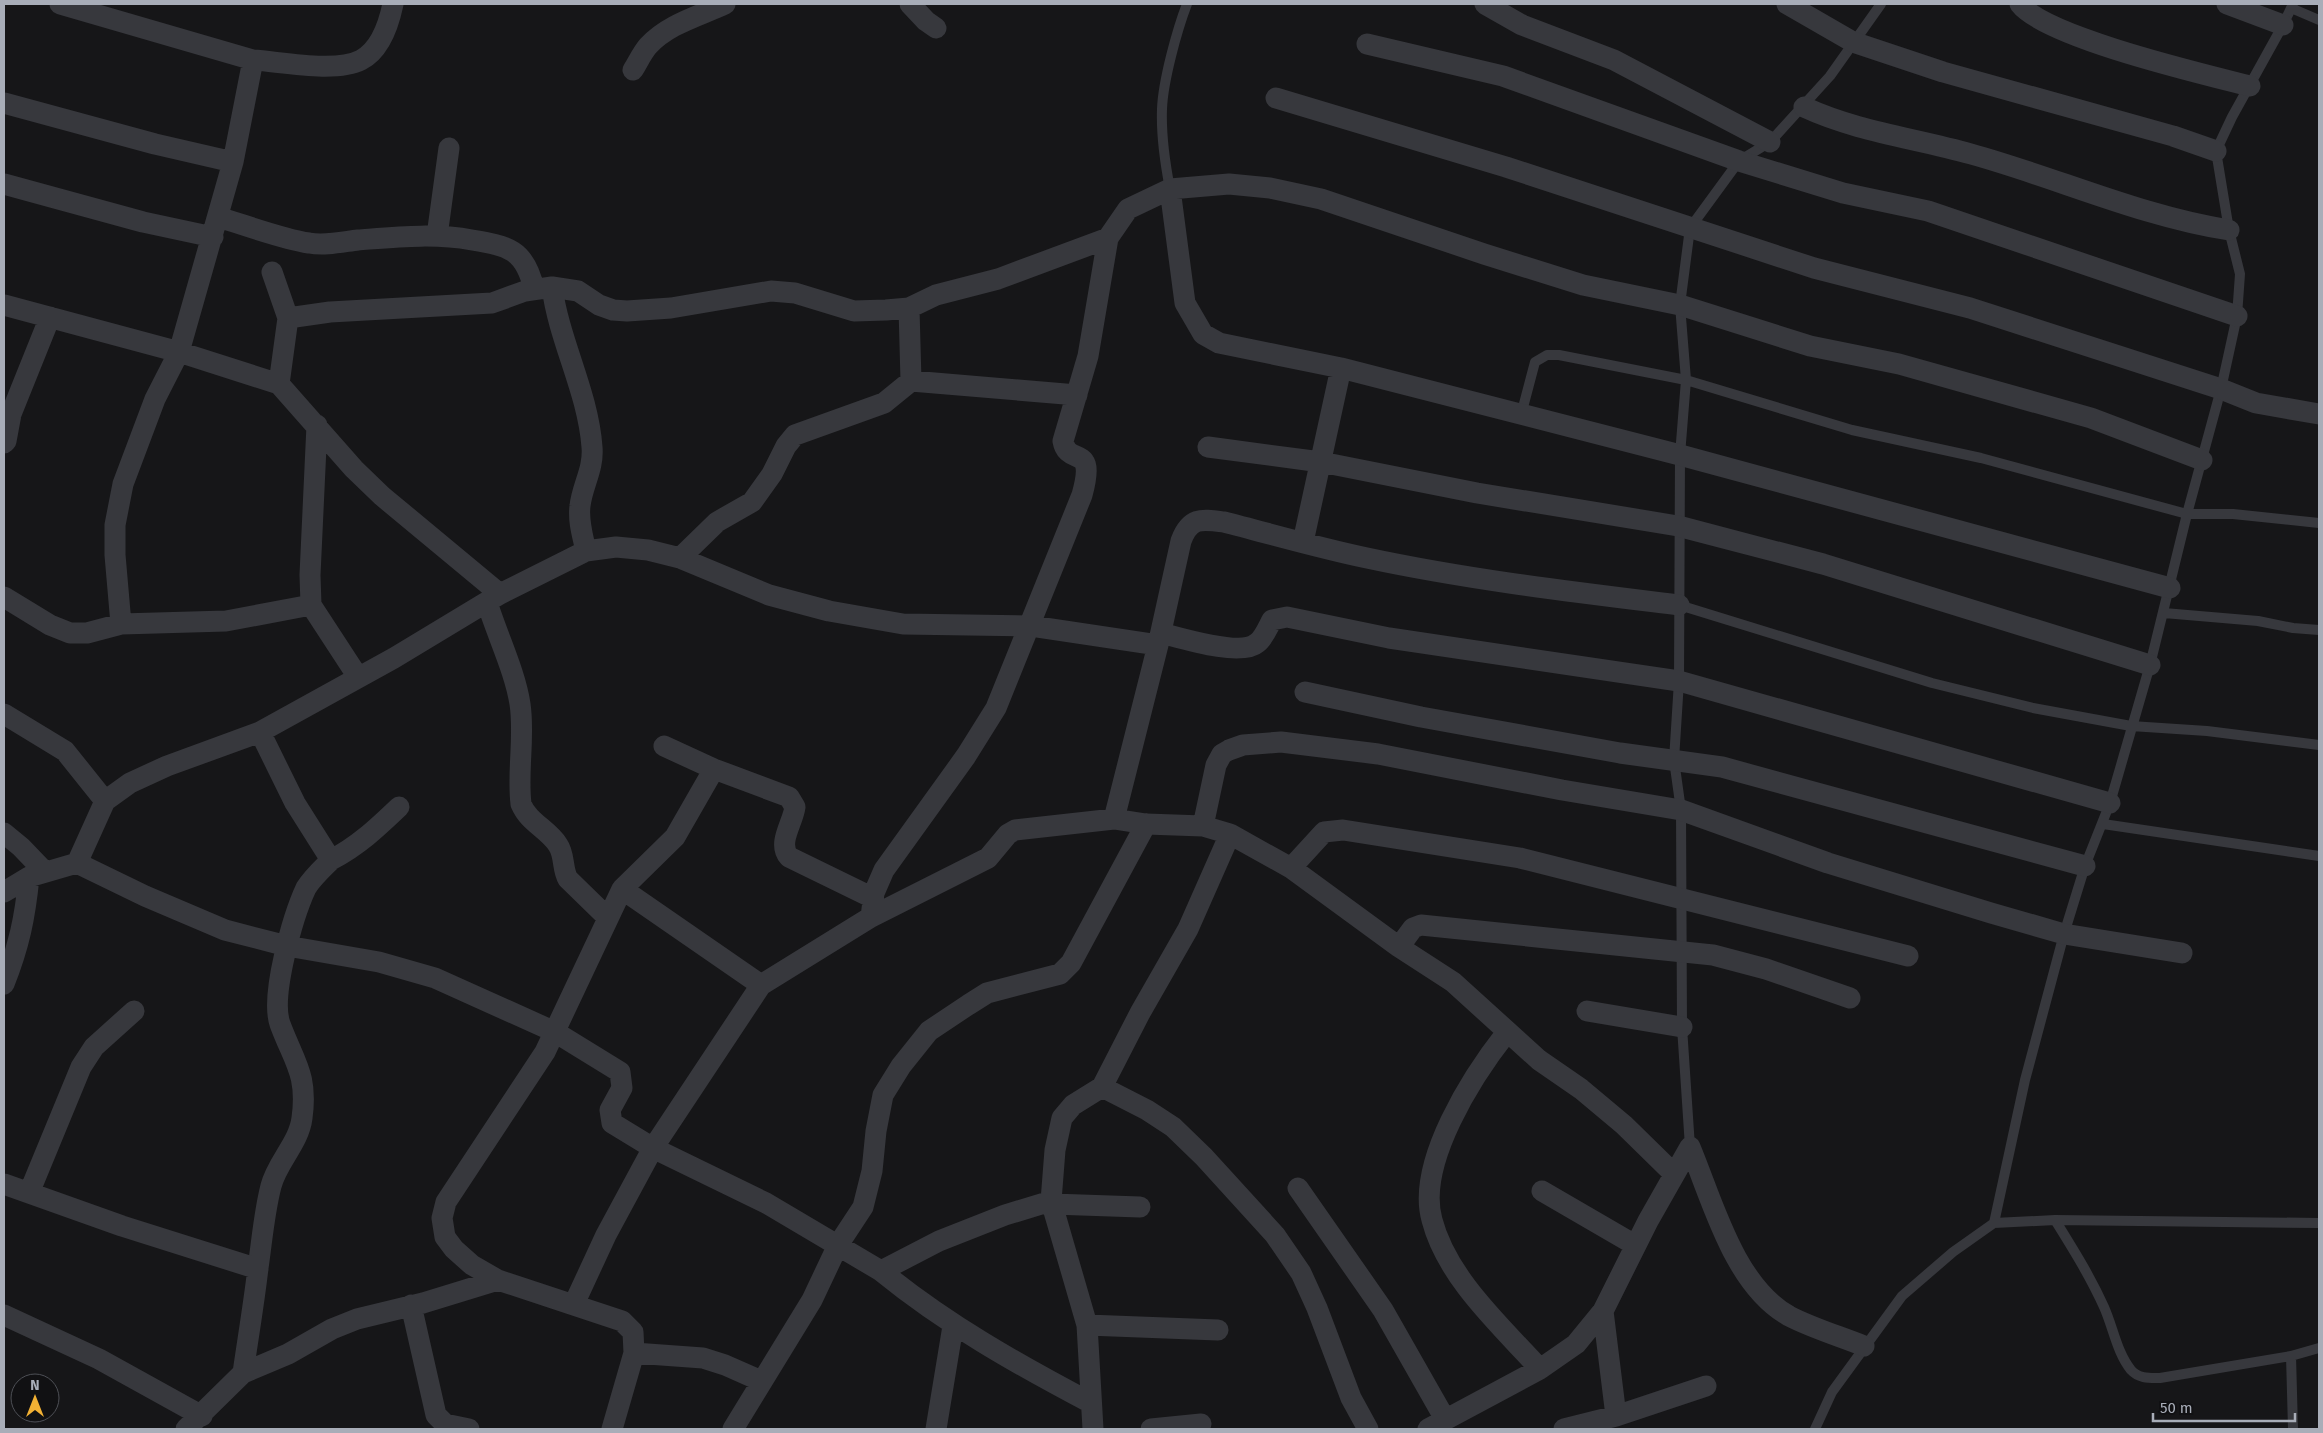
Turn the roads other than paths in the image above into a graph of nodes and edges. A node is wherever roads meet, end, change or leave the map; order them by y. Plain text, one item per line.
1 (60, 4) edge
2 (393, 4) edge
3 (725, 4) edge
4 (910, 4) edge
5 (1187, 4) edge
6 (1485, 4) edge
7 (1787, 4) edge
8 (1881, 4) edge
9 (2020, 4) edge
10 (2228, 4) edge
11 (2289, 12) edge
12 (2319, 20) edge
13 (936, 28) dead end
14 (1853, 42) junction
15 (1367, 44) dead end
16 (253, 60) junction
17 (633, 70) dead end
18 (2250, 86) junction
19 (1276, 98) dead end
20 (4, 103) edge
21 (1804, 107) junction
22 (1770, 142) junction
23 (450, 148) dead end
24 (2216, 151) junction
25 (1739, 161) junction
26 (233, 162) junction
27 (4, 184) edge
28 (1170, 189) junction
29 (215, 227) junction
30 (1690, 228) junction
31 (2229, 230) junction
32 (437, 236) junction
33 (1108, 238) junction
34 (272, 272) dead end
35 (543, 288) junction
36 (4, 305) edge
37 (1680, 305) junction
38 (909, 308) junction
39 (2237, 316) junction
40 (50, 317) junction
41 (288, 318) junction
42 (179, 352) junction
43 (1341, 368) junction
44 (1686, 380) junction
45 (911, 381) junction
46 (279, 384) junction
47 (2221, 389) junction
48 (1077, 395) junction
49 (2319, 414) edge
50 (1521, 416) junction
51 (317, 425) junction
52 (4, 443) edge
53 (1208, 447) dead end
54 (1680, 455) junction
55 (2202, 460) junction
56 (1321, 462) junction
57 (2187, 514) junction
58 (2319, 523) edge
59 (1678, 526) junction
60 (1303, 542) junction
61 (586, 551) junction
62 (680, 558) junction
63 (2170, 588) junction
64 (4, 597) edge
65 (494, 598) junction
66 (311, 604) junction
67 (1678, 604) junction
68 (2164, 613) junction
69 (121, 624) junction
70 (1031, 626) junction
71 (2319, 630) edge
72 (1159, 639) junction
73 (2150, 665) junction
74 (358, 677) junction
75 (1679, 681) junction
76 (1304, 692) dead end
77 (4, 714) edge
78 (2131, 726) junction
79 (260, 732) junction
80 (2319, 745) edge
81 (664, 746) dead end
82 (1674, 760) junction
83 (714, 769) junction
84 (105, 801) junction
85 (2110, 803) junction
86 (399, 807) dead end
87 (1681, 810) junction
88 (1114, 818) junction
89 (1146, 824) junction
90 (2103, 824) junction
91 (1203, 826) junction
92 (4, 833) edge
93 (1230, 834) junction
94 (2319, 856) edge
95 (331, 860) junction
96 (77, 863) junction
97 (2085, 866) junction
98 (1291, 868) junction
99 (37, 875) junction
100 (622, 889) junction
101 (4, 892) edge
102 (1681, 899) junction
103 (872, 908) junction
104 (608, 918) junction
105 (2064, 934) junction
106 (287, 946) junction
107 (1400, 947) junction
108 (1682, 953) junction
109 (2182, 954) dead end
110 (1908, 956) dead end
111 (4, 984) edge
112 (761, 985) junction
113 (1850, 998) dead end
114 (134, 1011) dead end
115 (1587, 1011) dead end
116 (1682, 1027) junction
117 (555, 1032) junction
118 (1507, 1032) junction
119 (1102, 1087) junction
120 (1690, 1147) junction
121 (653, 1148) junction
122 (1673, 1172) junction
123 (4, 1184) edge
124 (1298, 1188) dead end
125 (1542, 1190) dead end
126 (29, 1193) junction
127 (1052, 1202) junction
128 (1140, 1207) dead end
129 (2055, 1220) junction
130 (1994, 1223) junction
131 (2319, 1223) edge
132 (838, 1245) junction
133 (1635, 1245) junction
134 (258, 1269) junction
135 (881, 1272) junction
136 (498, 1280) junction
137 (574, 1304) junction
138 (410, 1305) junction
139 (1603, 1311) junction
140 (4, 1315) edge
141 (1087, 1325) junction
142 (953, 1326) junction
143 (1218, 1330) dead end
144 (1864, 1346) junction
145 (2319, 1348) edge
146 (634, 1353) junction
147 (2291, 1356) junction
148 (1540, 1369) junction
149 (243, 1373) junction
150 (761, 1382) junction
151 (1706, 1386) dead end
152 (1091, 1403) junction
153 (202, 1416) junction
154 (1616, 1416) junction
155 (1201, 1424) dead end
156 (1437, 1424) edge
157 (186, 1429) edge
158 (469, 1429) edge
159 (612, 1429) edge
160 (733, 1429) edge
161 (936, 1429) edge
162 (1093, 1429) edge
163 (1151, 1429) edge
164 (1368, 1429) edge
165 (1564, 1429) edge
166 (1814, 1429) edge
167 (2293, 1429) edge

1 - 16 street
2 - 16 street
3 - 17 street
4 - 13 street
5 - 28 lane
6 - 22 street
7 - 14 street
8 - 14 lane
9 - 18 street
10 - 11 street
11 - 12 lane
11 - 18 lane
14 - 21 lane
14 - 24 street
15 - 25 street
16 - 26 street
18 - 24 lane
19 - 30 street
20 - 26 street
21 - 22 lane
21 - 31 street
22 - 25 lane
23 - 32 street
24 - 31 lane
25 - 30 lane
25 - 39 street
26 - 29 street
27 - 29 street
28 - 33 street
28 - 37 street
28 - 43 street
29 - 32 street
29 - 42 street
30 - 37 lane
30 - 47 street
31 - 39 lane
32 - 35 street
33 - 38 street
33 - 48 street
34 - 41 street
35 - 38 street
35 - 41 street
35 - 61 street
36 - 40 street
37 - 44 lane
37 - 55 street
38 - 45 street
39 - 47 lane
40 - 42 street
40 - 52 street
41 - 46 street
42 - 46 street
42 - 69 street
43 - 50 street
43 - 56 street
44 - 50 lane
44 - 54 lane
44 - 57 lane
45 - 48 street
45 - 62 street
46 - 51 street
47 - 49 street
47 - 55 lane
48 - 70 street
50 - 54 street
51 - 65 street
51 - 66 street
53 - 56 street
54 - 59 lane
54 - 63 street
55 - 57 lane
56 - 59 street
56 - 60 street
57 - 58 lane
57 - 63 lane
59 - 67 lane
59 - 73 street
60 - 67 street
60 - 72 street
61 - 62 street
61 - 65 street
62 - 70 street
63 - 68 lane
64 - 69 street
65 - 74 street
65 - 104 street
66 - 69 street
66 - 74 street
67 - 75 lane
67 - 78 lane
68 - 71 lane
68 - 73 lane
70 - 72 street
70 - 103 street
72 - 75 street
72 - 88 street
73 - 78 lane
74 - 79 street
75 - 82 lane
75 - 85 street
76 - 82 street
77 - 84 street
78 - 80 lane
78 - 85 lane
79 - 84 street
79 - 95 street
81 - 83 street
82 - 87 lane
82 - 97 street
83 - 100 street
83 - 103 street
84 - 96 street
85 - 90 lane
86 - 95 street
87 - 91 street
87 - 102 lane
87 - 105 street
88 - 89 street
88 - 103 street
89 - 91 street
89 - 132 street
90 - 94 lane
90 - 97 lane
91 - 93 street
92 - 99 street
93 - 98 street
93 - 119 street
95 - 106 street
96 - 99 street
96 - 106 street
97 - 105 lane
98 - 102 street
98 - 107 street
99 - 101 street
99 - 111 street
100 - 104 street
100 - 112 street
102 - 108 lane
102 - 110 street
103 - 112 street
104 - 117 street
105 - 109 street
105 - 130 lane
106 - 117 street
106 - 134 street
107 - 108 street
107 - 118 street
108 - 113 street
108 - 116 lane
112 - 121 street
114 - 126 street
115 - 116 street
116 - 120 lane
117 - 121 street
117 - 136 street
118 - 122 street
118 - 148 street
119 - 127 street
119 - 164 street
120 - 122 street
120 - 144 street
121 - 132 street
121 - 137 street
122 - 133 street
123 - 126 street
124 - 156 street
125 - 133 street
126 - 134 street
127 - 128 street
127 - 135 street
127 - 141 street
129 - 130 lane
129 - 131 lane
129 - 147 lane
130 - 144 lane
132 - 135 street
132 - 150 street
133 - 139 street
134 - 149 street
135 - 142 street
136 - 137 street
136 - 138 street
137 - 146 street
138 - 149 street
138 - 158 street
139 - 148 street
139 - 154 street
140 - 153 street
141 - 143 street
141 - 152 street
142 - 152 street
142 - 161 street
144 - 166 lane
145 - 147 lane
146 - 150 street
146 - 159 street
147 - 167 lane
148 - 156 street
149 - 153 street
150 - 160 street
151 - 154 street
152 - 162 street
153 - 157 street
154 - 165 street
155 - 163 street

